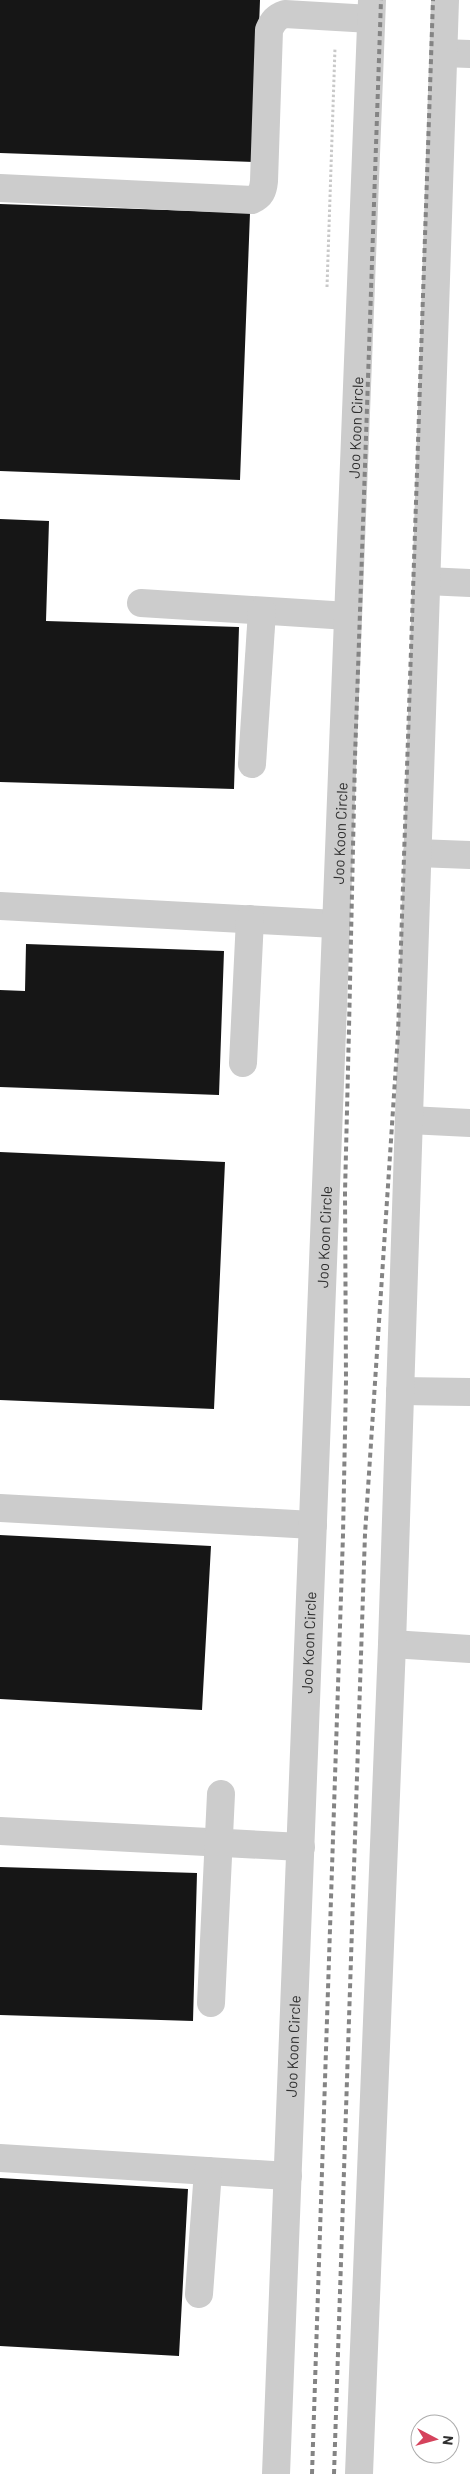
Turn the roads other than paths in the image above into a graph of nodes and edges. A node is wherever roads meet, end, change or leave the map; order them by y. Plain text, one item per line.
1 (445, 0) edge
2 (372, 10) edge
3 (443, 53) junction
4 (470, 54) edge
5 (0, 188) edge
6 (426, 581) junction
7 (470, 583) edge
8 (141, 603) dead end
9 (262, 611) junction
10 (348, 616) junction
11 (252, 764) dead end
12 (417, 853) junction
13 (470, 855) edge
14 (0, 906) edge
15 (250, 920) junction
16 (336, 924) junction
17 (243, 1063) dead end
18 (408, 1120) junction
19 (470, 1123) edge
20 (400, 1391) junction
21 (470, 1392) edge
22 (0, 1508) edge
23 (313, 1525) junction
24 (392, 1644) junction
25 (470, 1649) edge
26 (221, 1794) dead end
27 (0, 1831) edge
28 (218, 1842) junction
29 (301, 1847) junction
30 (211, 2004) dead end
31 (0, 2158) edge
32 (208, 2170) junction
33 (288, 2176) junction
34 (199, 2294) dead end
35 (276, 2474) edge
36 (359, 2474) edge

1 - 3 street
2 - 5 street
2 - 10 street, Joo Koon Circle
3 - 4 street
3 - 6 street
6 - 7 street
6 - 12 street
8 - 9 street
9 - 10 street
9 - 11 street
10 - 16 street, Joo Koon Circle
12 - 13 street
12 - 18 street
14 - 15 street
15 - 16 street
15 - 17 street
16 - 23 street, Joo Koon Circle
18 - 19 street
18 - 20 street
20 - 21 street
20 - 24 street
22 - 23 street
23 - 29 street, Joo Koon Circle
24 - 25 street
24 - 36 street
26 - 28 street
27 - 28 street
28 - 29 street
28 - 30 street
29 - 33 street, Joo Koon Circle
31 - 32 street
32 - 33 street
32 - 34 street
33 - 35 street, Joo Koon Circle

